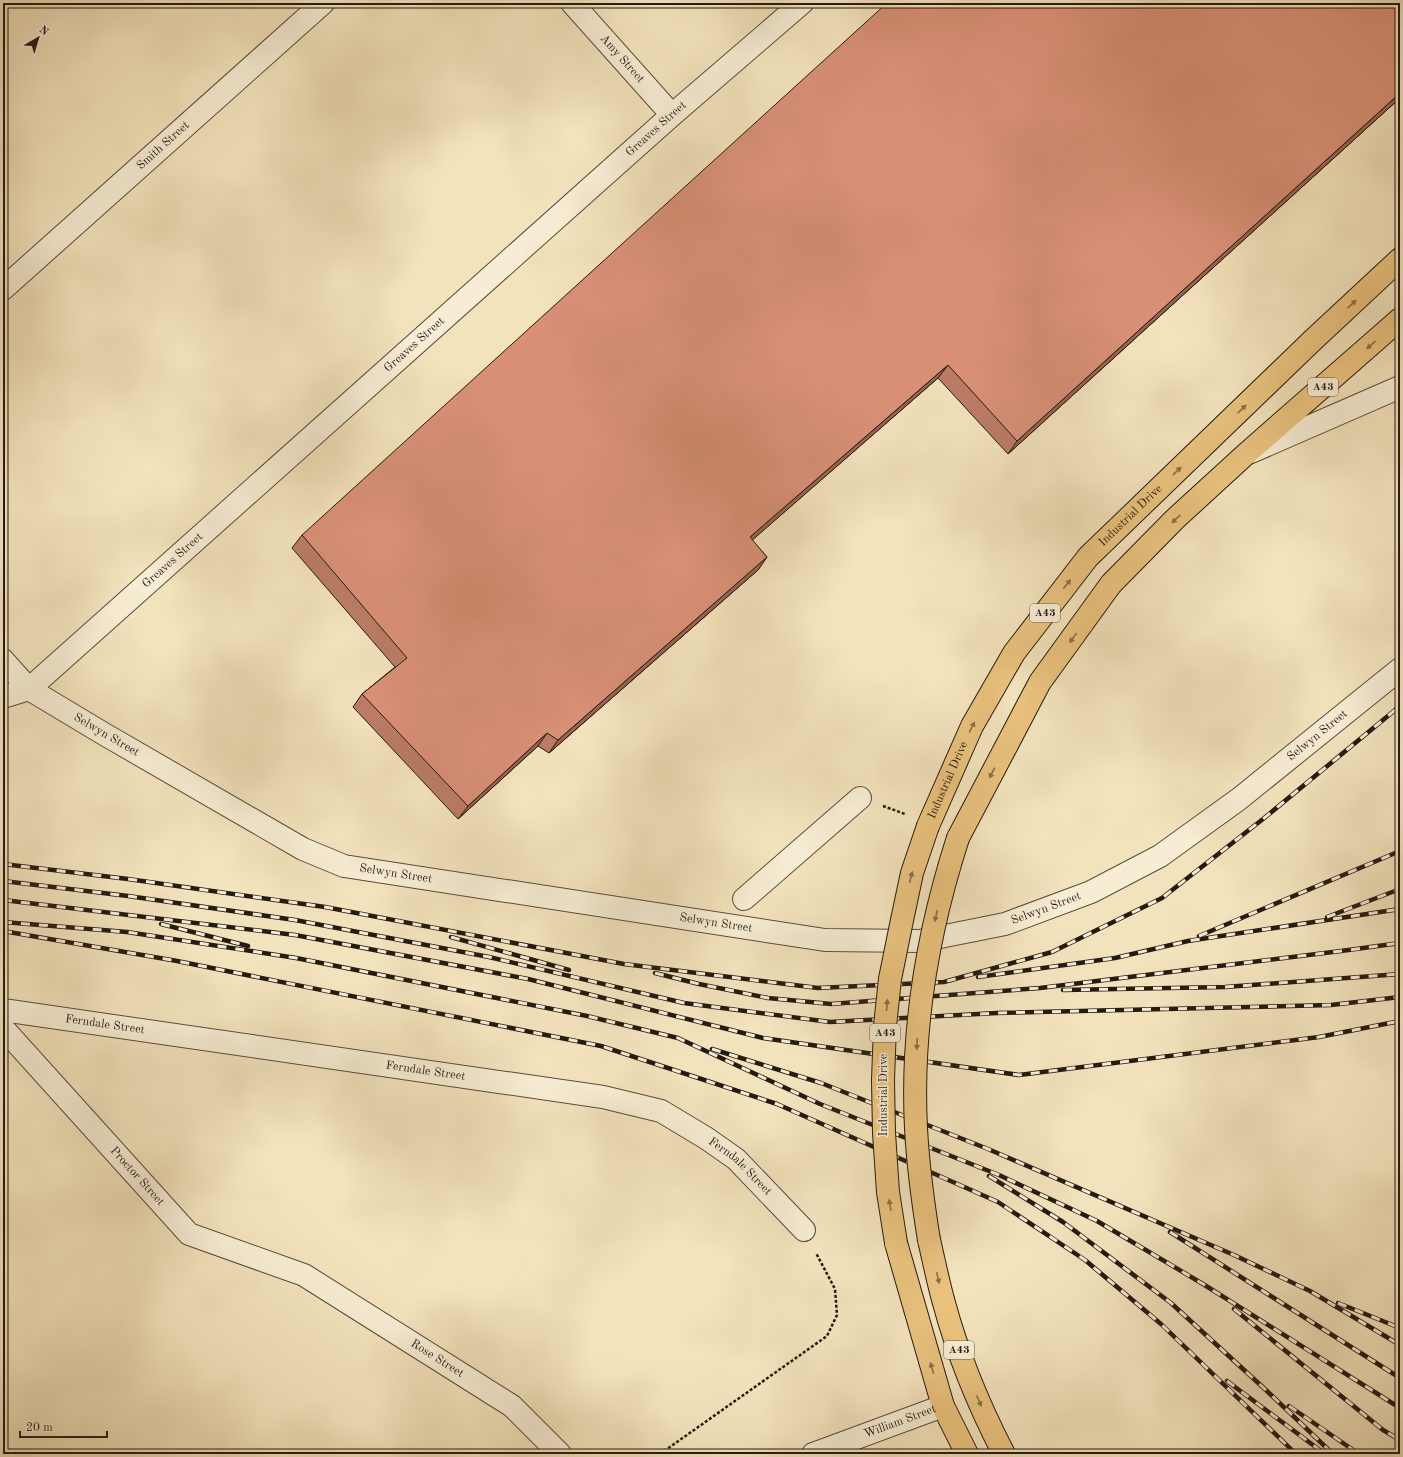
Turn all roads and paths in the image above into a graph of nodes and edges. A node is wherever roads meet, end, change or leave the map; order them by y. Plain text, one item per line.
1 (323, 3) edge
2 (572, 3) edge
3 (802, 3) edge
4 (672, 116) junction
5 (1400, 259) edge
6 (3, 289) edge
7 (1400, 319) edge
8 (1400, 387) edge
9 (1246, 454) junction
10 (3, 660) edge
11 (1400, 670) edge
12 (29, 689) junction
13 (3, 697) edge
14 (860, 798) dead end
15 (744, 899) dead end
16 (3, 1010) edge
17 (3, 1028) edge
18 (804, 1230) joint
19 (304, 1275) joint
20 (943, 1406) junction
21 (560, 1454) edge
22 (660, 1454) edge
23 (813, 1454) edge
24 (967, 1454) edge
25 (1004, 1454) edge

1 - 6 street, Smith Street
2 - 4 street, Amy Street
3 - 4 street, Greaves Street
4 - 12 street, Greaves Street
20 -> 5 highway, Industrial Drive / A43, bridge
7 -> 9 highway, A43
8 - 9 street
9 -> 25 highway, A43, bridge
10 - 12 street, Selwyn Street
11 - 12 street, Selwyn Street
12 - 13 street
14 - 15 street
16 - 18 street, Ferndale Street
17 - 19 street, Proctor Street
18 - 22 path
19 - 21 street, Rose Street
20 - 23 street, William Street
20 - 24 highway, Industrial Drive / A43

